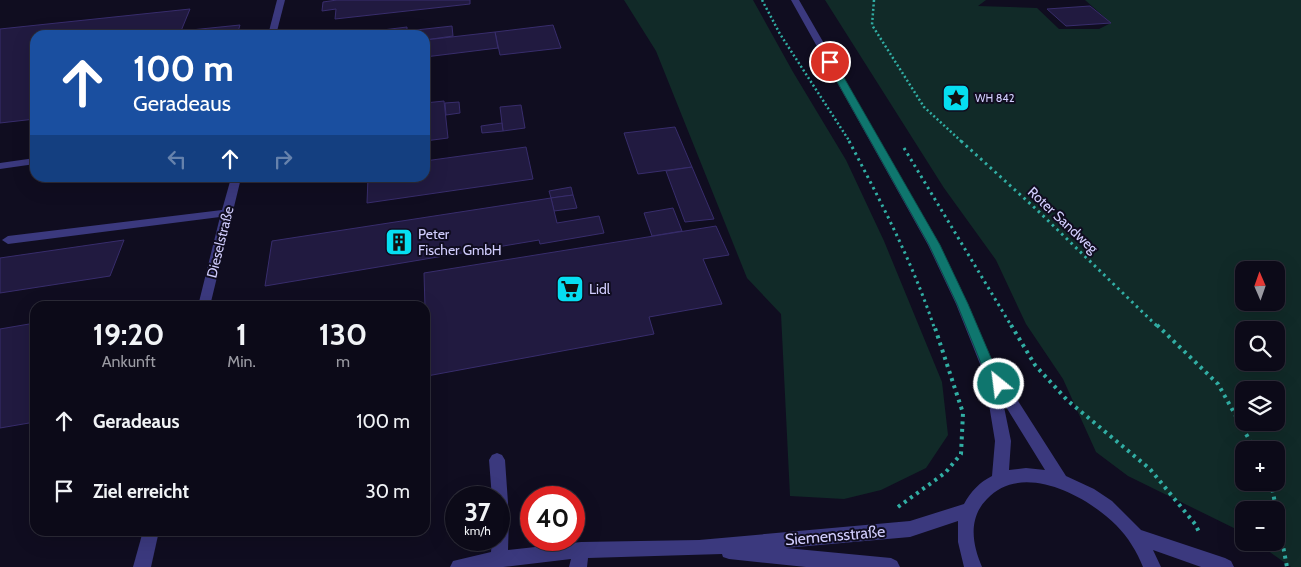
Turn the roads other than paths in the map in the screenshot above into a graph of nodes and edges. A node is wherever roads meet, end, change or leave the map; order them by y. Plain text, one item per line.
1 (281, 0) edge
2 (796, 0) edge
3 (273, 30) edge
4 (30, 162) edge
5 (0, 166) edge
6 (235, 182) edge
7 (226, 213) junction
8 (8, 240) dead end
9 (205, 301) edge
10 (992, 374) junction
11 (497, 460) dead end
12 (1000, 479) junction
13 (1060, 481) junction
14 (968, 510) junction
15 (150, 536) edge
16 (1136, 536) junction
17 (699, 548) junction
18 (585, 550) edge
19 (572, 551) edge
20 (581, 551) edge
21 (499, 559) junction
22 (1218, 564) edge
23 (142, 567) edge
24 (458, 567) edge
25 (578, 567) edge
26 (891, 567) edge
27 (974, 567) edge
28 (1152, 567) edge

1 - 3 street
2 - 10 street
4 - 5 street
6 - 7 street, Dieselstraße
7 - 8 street
7 - 9 street, Dieselstraße
10 - 12 street
10 - 13 street
11 - 21 street
12 - 13 street
12 - 14 street
13 - 16 street
14 - 17 street, Siemensstraße
14 - 27 street
15 - 23 street
16 - 22 street
16 - 28 street
17 - 18 street, Siemensstraße
17 - 26 street, Siemensstraße
19 - 21 street, Siemensstraße
20 - 25 street
21 - 24 street, Siemensstraße

